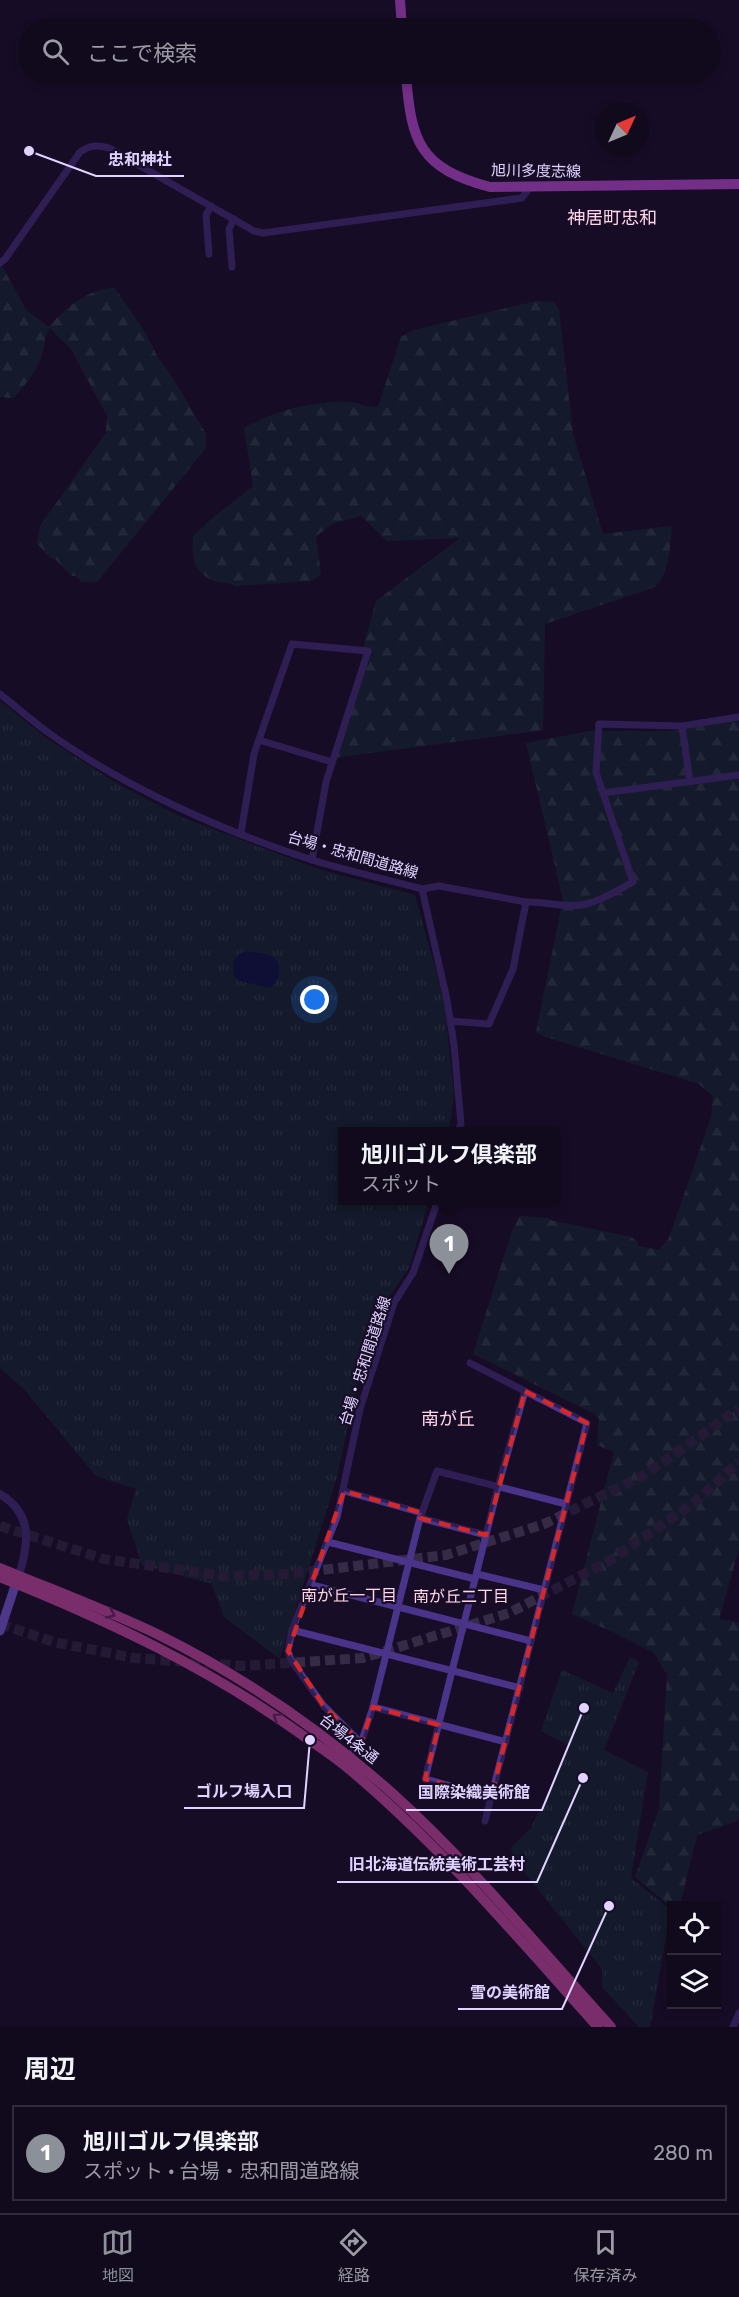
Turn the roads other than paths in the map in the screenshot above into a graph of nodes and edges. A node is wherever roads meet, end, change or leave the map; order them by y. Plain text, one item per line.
1 (400, 0) edge
2 (401, 18) edge
3 (407, 84) edge
4 (739, 184) edge
5 (530, 187) junction
6 (211, 206) junction
7 (234, 219) junction
8 (209, 254) dead end
9 (0, 263) edge
10 (232, 267) dead end
11 (0, 694) edge
12 (739, 717) edge
13 (682, 726) junction
14 (259, 740) junction
15 (332, 762) junction
16 (739, 775) edge
17 (690, 782) junction
18 (603, 793) junction
19 (241, 833) junction
20 (312, 860) junction
21 (422, 889) junction
22 (525, 902) junction
23 (450, 1021) junction
24 (459, 1127) edge
25 (436, 1205) edge
26 (470, 1363) dead end
27 (525, 1391) junction
28 (498, 1487) junction
29 (344, 1491) junction
30 (0, 1494) edge
31 (566, 1504) junction
32 (421, 1515) junction
33 (486, 1535) junction
34 (328, 1542) junction
35 (409, 1562) junction
36 (0, 1568) edge
37 (476, 1576) junction
38 (0, 1577) edge
39 (17, 1579) junction
40 (312, 1585) junction
41 (544, 1590) junction
42 (397, 1608) junction
43 (464, 1623) junction
44 (292, 1630) junction
45 (0, 1631) edge
46 (531, 1641) junction
47 (385, 1653) junction
48 (452, 1671) junction
49 (519, 1688) junction
50 (373, 1707) junction
51 (439, 1725) junction
52 (506, 1742) junction
53 (361, 1743) junction
54 (345, 1759) junction
55 (491, 1797) junction
56 (485, 1821) dead end
57 (739, 2013) edge
58 (598, 2027) edge
59 (611, 2027) edge
60 (733, 2027) edge

1 - 2 main road
3 - 5 main road, 旭川多度志線
4 - 5 main road, 旭川多度志線
5 - 7 street
6 - 7 street
6 - 8 street
6 - 9 street
7 - 10 street
11 - 19 street, 台場・忠和間道路線
12 - 13 street
13 - 17 street
13 - 18 street
14 - 15 street
14 - 15 street
14 - 19 street
15 - 20 street
16 - 17 street
17 - 18 street
18 - 22 street
19 - 20 street, 台場・忠和間道路線
20 - 21 street, 台場・忠和間道路線
21 - 22 street
21 - 23 street, 台場・忠和間道路線
22 - 23 street
23 - 24 street, 台場・忠和間道路線
25 - 29 street, 台場・忠和間道路線
26 - 27 street
27 - 28 street
27 - 31 street
28 - 31 street
28 - 32 street
28 - 33 street
29 - 32 street
29 - 34 street, 台場・忠和間道路線
30 - 39 street
31 - 41 street
32 - 33 street
32 - 35 street
33 - 37 street
34 - 35 street
34 - 40 street, 台場・忠和間道路線
35 - 37 street
35 - 42 street
36 - 39 highway, 台場4条通
37 - 41 street
37 - 43 street
38 - 39 highway, 台場4条通
39 - 45 main road
39 - 54 highway, 台場4条通
40 - 42 street
40 - 44 street, 台場・忠和間道路線
41 - 46 street
42 - 43 street
42 - 47 street
43 - 46 street
43 - 48 street
44 - 47 street
44 - 53 street
46 - 49 street
47 - 48 street
47 - 50 street
48 - 49 street
48 - 51 street
49 - 52 street
50 - 51 street
50 - 53 street
51 - 52 street
51 - 55 street
52 - 55 street
53 - 54 street
54 - 58 highway, 台場4条通
54 - 59 highway, 台場4条通
55 - 56 street
57 - 60 street

